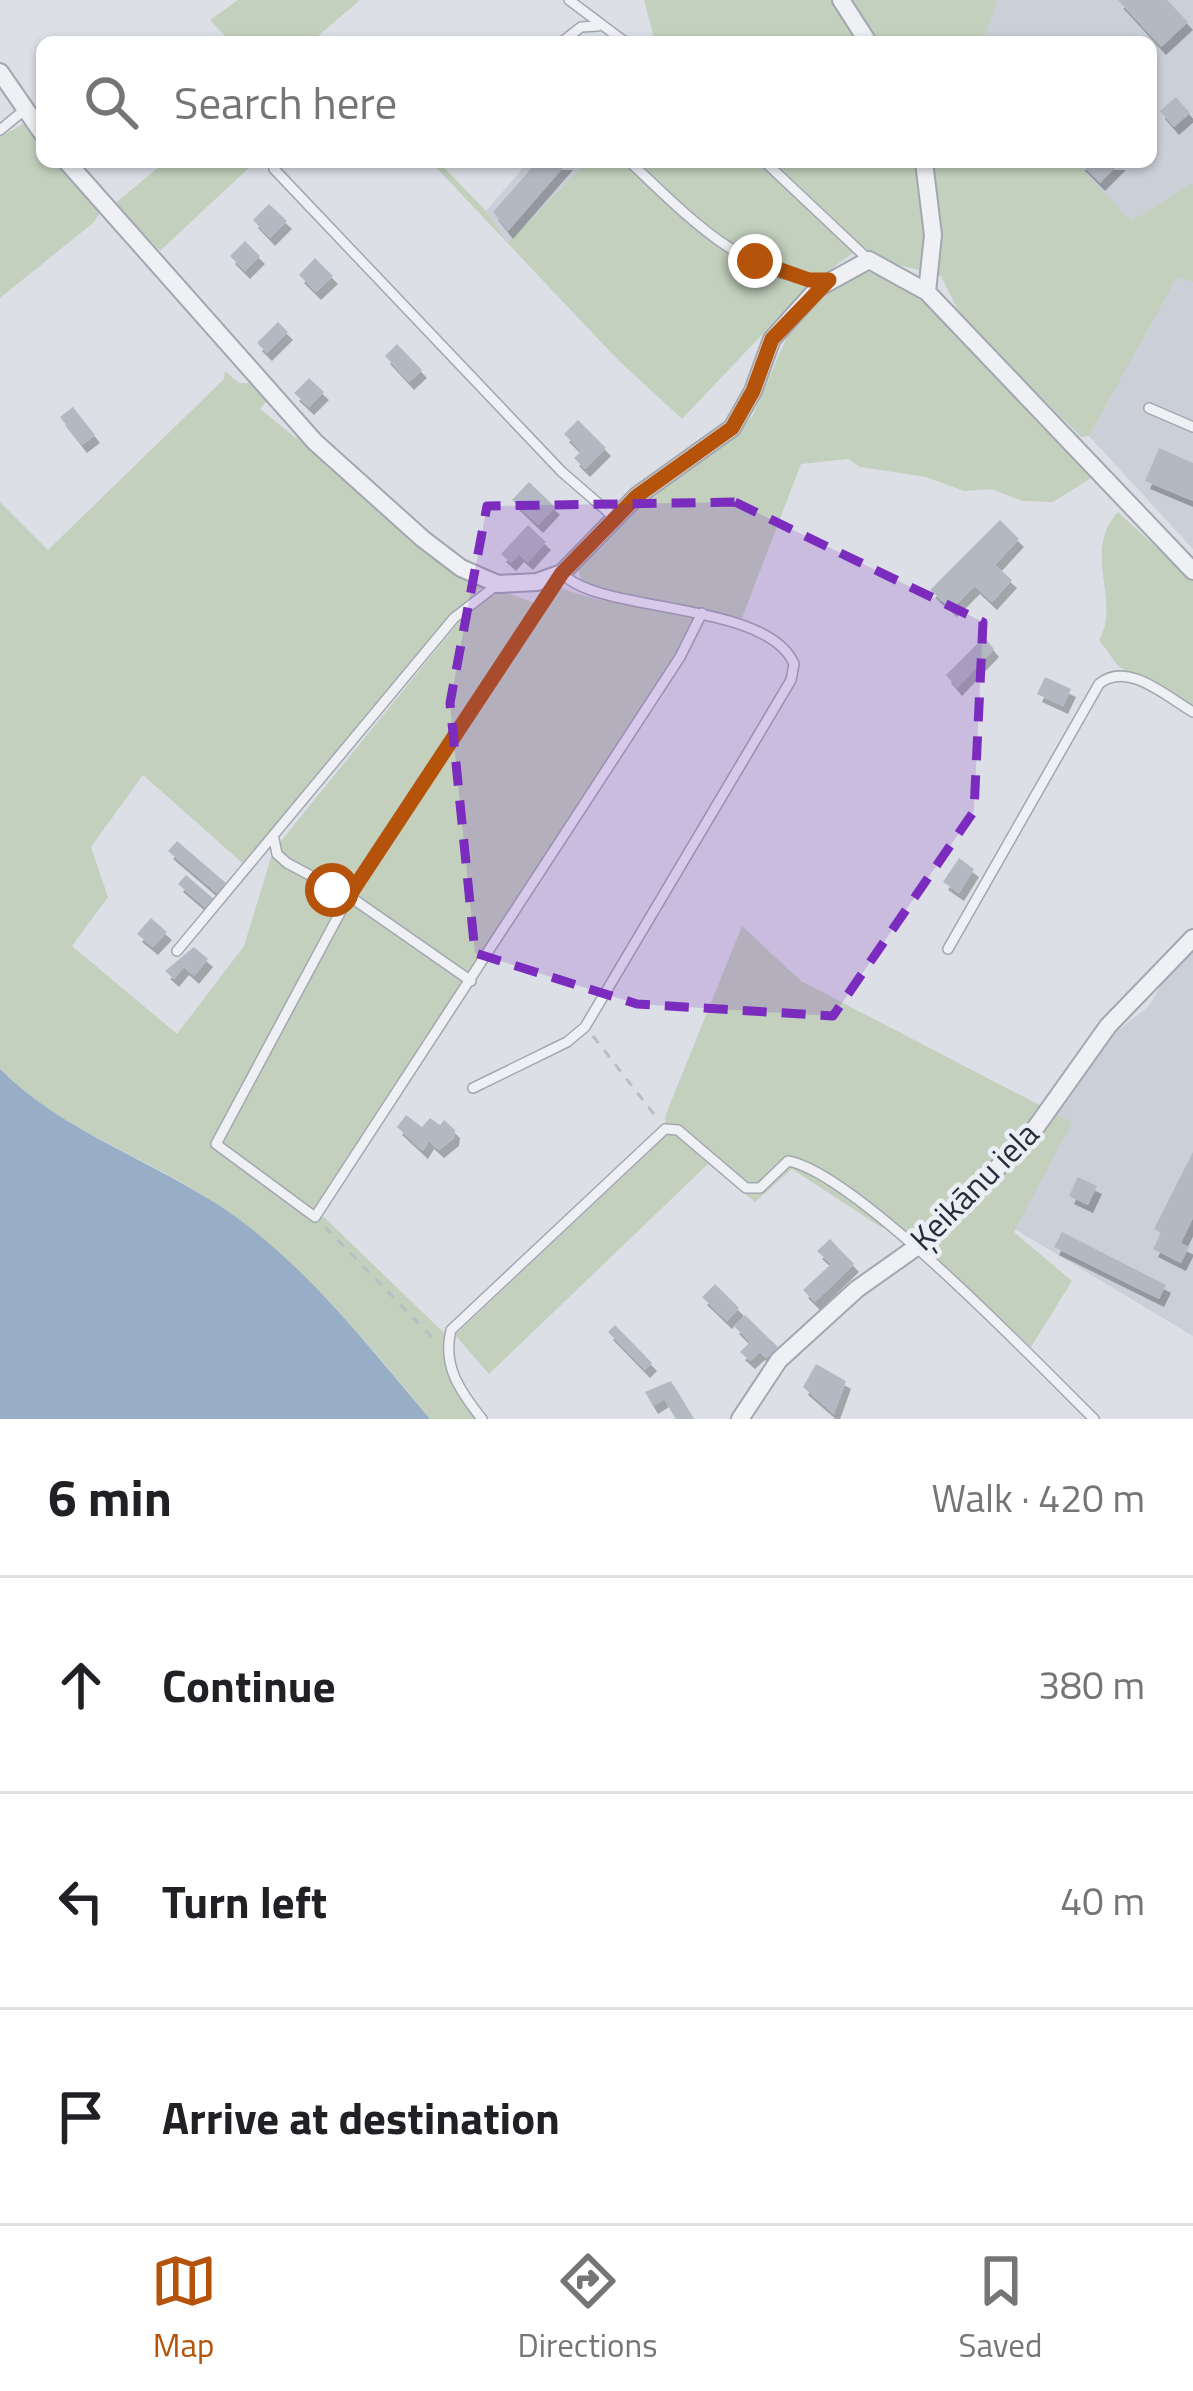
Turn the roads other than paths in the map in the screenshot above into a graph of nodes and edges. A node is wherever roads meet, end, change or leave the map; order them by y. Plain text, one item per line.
1 (569, 0) edge
2 (841, 0) edge
3 (598, 26) junction
4 (570, 36) edge
5 (615, 36) edge
6 (864, 36) edge
7 (0, 73) edge
8 (23, 111) junction
9 (36, 126) edge
10 (0, 130) edge
11 (72, 168) edge
12 (636, 168) edge
13 (771, 168) edge
14 (925, 168) edge
15 (274, 170) dead end
16 (869, 260) junction
17 (829, 280) junction
18 (927, 292) junction
19 (1149, 408) dead end
20 (1193, 427) edge
21 (614, 517) junction
22 (1193, 571) edge
23 (562, 573) junction
24 (498, 584) junction
25 (702, 613) junction
26 (1193, 712) edge
27 (274, 839) junction
28 (349, 896) junction
29 (1193, 938) edge
30 (948, 949) dead end
31 (177, 951) dead end
32 (471, 981) junction
33 (473, 1088) dead end
34 (915, 1247) junction
35 (482, 1419) edge
36 (740, 1419) edge
37 (1094, 1419) edge

1 - 3 lane
2 - 6 street
3 - 4 lane
3 - 5 lane
7 - 8 street
8 - 9 street
8 - 10 lane
11 - 24 street
12 - 17 lane
13 - 16 lane
14 - 18 street
15 - 21 lane
16 - 17 street
16 - 18 street
17 - 21 street
18 - 22 street
19 - 20 lane
21 - 23 street
23 - 24 street
23 - 25 lane
23 - 28 lane
24 - 27 lane
25 - 32 lane
25 - 33 lane
26 - 30 lane
27 - 28 lane
27 - 31 lane
28 - 32 lane
28 - 32 lane
29 - 34 street, Ķeikānu iela
34 - 35 lane
34 - 36 street, Ķeikānu iela
34 - 37 lane

